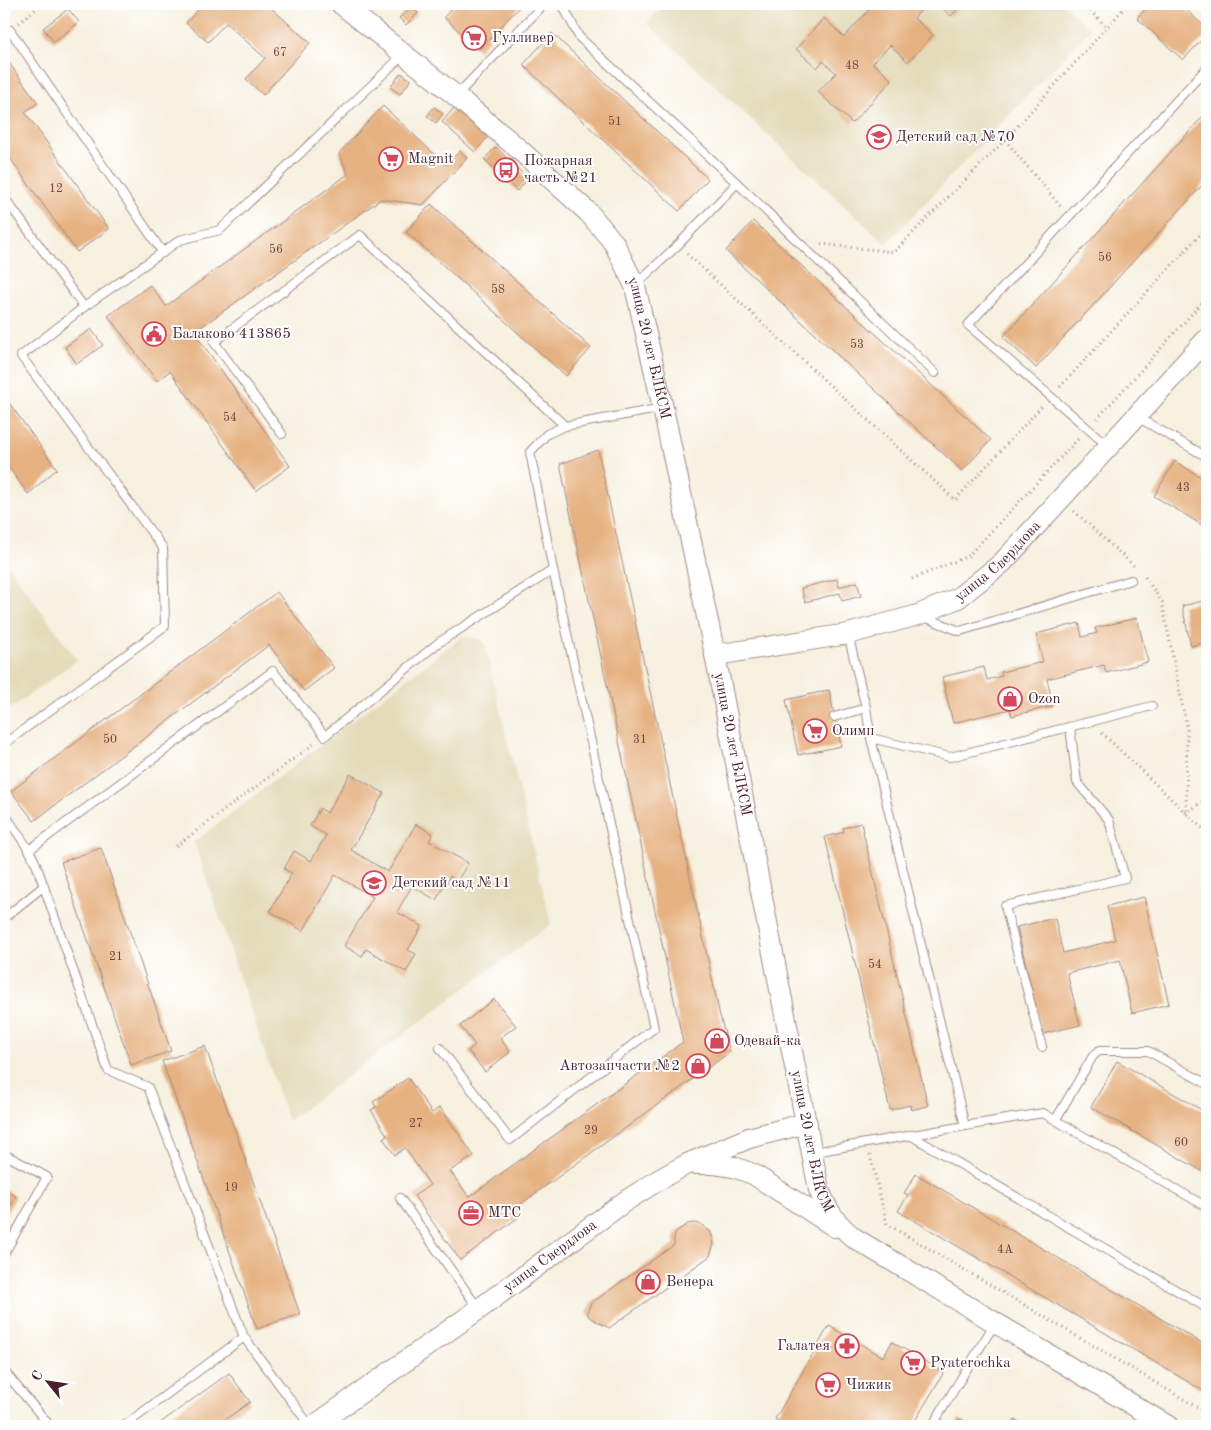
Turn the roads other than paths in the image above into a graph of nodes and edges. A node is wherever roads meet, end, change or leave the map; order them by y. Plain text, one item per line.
1 (341, 4) edge
2 (544, 4) edge
3 (562, 4) edge
4 (10, 30) road end
5 (404, 54) junction
6 (1207, 68) edge
7 (456, 96) junction
8 (737, 183) junction
9 (4, 197) edge
10 (163, 253) junction
11 (635, 286) junction
12 (84, 307) junction
13 (1207, 339) edge
14 (935, 374) dead end
15 (664, 408) junction
16 (1136, 416) junction
17 (565, 426) junction
18 (282, 434) dead end
19 (1108, 446) junction
20 (1207, 457) edge
21 (553, 570) junction
22 (1131, 580) dead end
23 (918, 614) junction
24 (848, 634) junction
25 (715, 655) junction
26 (1152, 706) dead end
27 (866, 708) junction
28 (834, 717) dead end
29 (1070, 727) junction
30 (871, 738) junction
31 (4, 744) edge
32 (4, 813) edge
33 (29, 850) junction
34 (44, 886) junction
35 (4, 918) edge
36 (1042, 1047) dead end
37 (440, 1048) dead end
38 (1207, 1084) edge
39 (1056, 1119) junction
40 (807, 1123) junction
41 (964, 1126) junction
42 (910, 1135) junction
43 (812, 1152) junction
44 (4, 1154) edge
45 (687, 1164) junction
46 (400, 1198) dead end
47 (1207, 1207) edge
48 (854, 1238) junction
49 (4, 1254) edge
50 (1207, 1308) edge
51 (479, 1309) junction
52 (995, 1323) junction
53 (244, 1337) junction
54 (4, 1370) edge
55 (50, 1426) edge
56 (124, 1426) edge
57 (310, 1426) edge
58 (314, 1426) edge
59 (932, 1426) edge
60 (1168, 1426) edge

1 - 5 street, улица 20 лет ВЛКСМ
2 - 7 lane
3 - 8 lane
4 - 10 lane
5 - 7 street, улица 20 лет ВЛКСМ
5 - 10 lane
6 - 19 lane
7 - 11 street, улица 20 лет ВЛКСМ
8 - 11 lane
8 - 14 lane
9 - 12 lane
10 - 12 lane
11 - 15 street, улица 20 лет ВЛКСМ
12 - 31 lane
13 - 16 street, улица Свердлова
15 - 17 lane
15 - 25 street, улица 20 лет ВЛКСМ
16 - 19 street, улица Свердлова
16 - 20 lane
17 - 18 lane
17 - 21 lane
19 - 23 street, улица Свердлова
21 - 33 lane
21 - 37 lane
22 - 23 lane
23 - 24 street, улица Свердлова
24 - 25 street, улица Свердлова
24 - 27 lane
25 - 40 street, улица 20 лет ВЛКСМ
26 - 29 lane
27 - 28 lane
27 - 30 lane
29 - 30 lane
29 - 36 lane
30 - 41 lane
32 - 33 lane
33 - 34 lane
34 - 35 lane
34 - 53 lane
38 - 39 lane
39 - 41 lane
39 - 47 lane
40 - 43 street, улица 20 лет ВЛКСМ
40 - 45 street, улица Свердлова
41 - 42 lane
42 - 43 lane
42 - 50 lane
43 - 48 street, улица 20 лет ВЛКСМ
44 - 49 lane
45 - 48 street
45 - 51 street, улица Свердлова
46 - 51 lane
48 - 52 street, улица 20 лет ВЛКСМ
51 - 58 street, улица Свердлова
52 - 59 lane
52 - 60 street, улица 20 лет ВЛКСМ
53 - 56 lane
53 - 57 lane
54 - 55 lane

